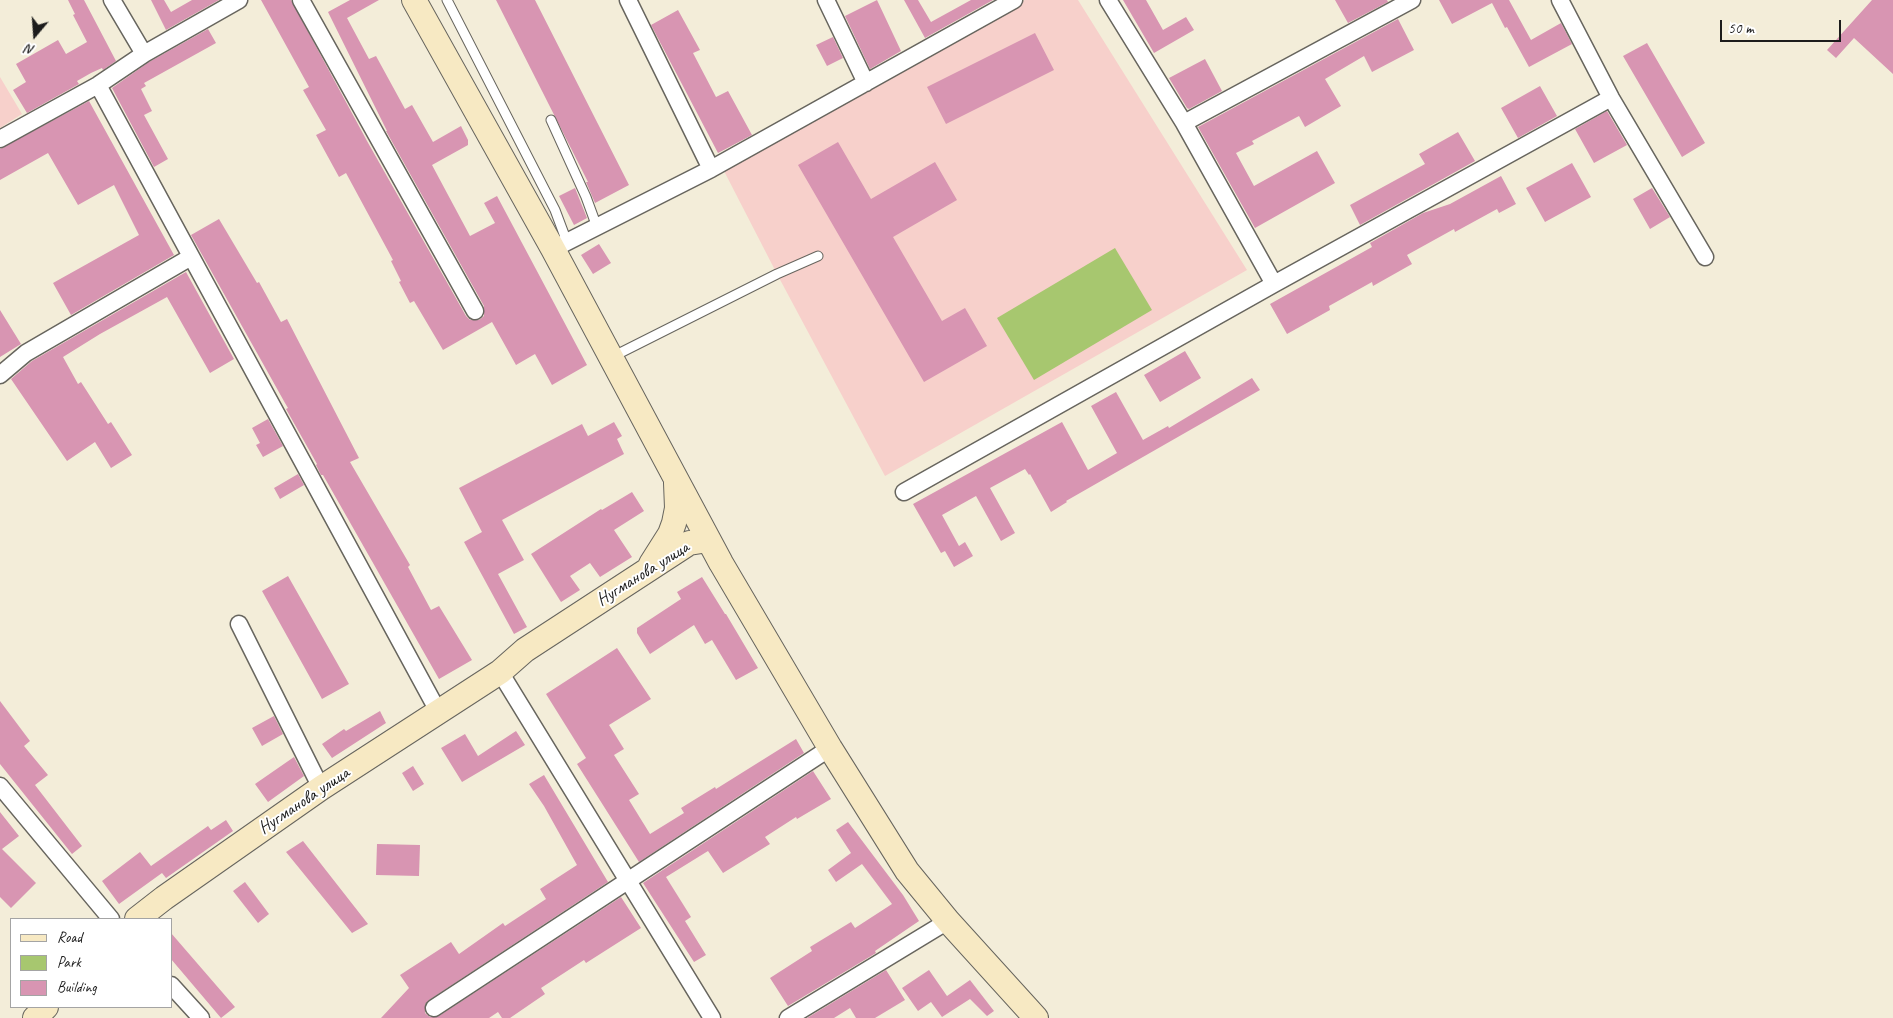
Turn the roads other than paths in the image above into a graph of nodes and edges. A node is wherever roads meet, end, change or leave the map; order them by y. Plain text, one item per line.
1 (112, 0) edge
2 (239, 0) edge
3 (301, 0) edge
4 (414, 0) edge
5 (447, 0) edge
6 (628, 0) edge
7 (826, 0) edge
8 (1013, 0) edge
9 (1108, 0) edge
10 (1412, 0) edge
11 (1560, 0) edge
12 (144, 54) junction
13 (866, 83) junction
14 (98, 85) junction
15 (1611, 98) junction
16 (551, 120) dead end
17 (1184, 123) junction
18 (0, 139) edge
19 (711, 169) junction
20 (597, 227) junction
21 (560, 246) junction
22 (818, 256) dead end
23 (191, 257) junction
24 (1705, 257) dead end
25 (1274, 284) junction
26 (475, 311) dead end
27 (611, 358) junction
28 (0, 375) edge
29 (676, 483) junction
30 (904, 492) dead end
31 (708, 540) junction
32 (646, 570) junction
33 (239, 624) dead end
34 (500, 672) junction
35 (439, 713) junction
36 (830, 748) junction
37 (0, 786) edge
38 (321, 788) junction
39 (627, 880) junction
40 (110, 918) edge
41 (138, 918) edge
42 (948, 921) junction
43 (172, 986) edge
44 (45, 1008) edge
45 (434, 1008) dead end
46 (35, 1018) edge
47 (201, 1018) edge
48 (712, 1018) edge
49 (788, 1018) edge
50 (1036, 1018) edge

1 - 12 street
2 - 12 street
3 - 26 street
4 - 21 main road
5 - 21 lane
6 - 19 street
7 - 13 street
8 - 13 street
9 - 17 street
10 - 17 street
11 - 15 street
12 - 14 street
13 - 19 street
14 - 18 street
14 - 23 street
15 - 24 street
15 - 25 street
16 - 20 lane
17 - 25 street
19 - 20 street
20 - 21 street
21 - 27 main road
22 - 27 lane
23 - 28 street
23 - 35 street
25 - 30 street
27 - 29 main road
29 - 31 main road
29 - 32 main road
31 - 32 main road, Нугманова улица
31 - 34 main road, Нугманова улица
31 - 36 main road
32 - 34 main road, Нугманова улица
33 - 38 street
34 - 35 main road, Нугманова улица
34 - 39 street
35 - 38 main road, Нугманова улица
36 - 39 street
36 - 42 main road
37 - 40 street
38 - 41 main road, Нугманова улица
39 - 45 street
39 - 48 street
42 - 49 street
42 - 50 main road
43 - 47 street
44 - 46 main road

